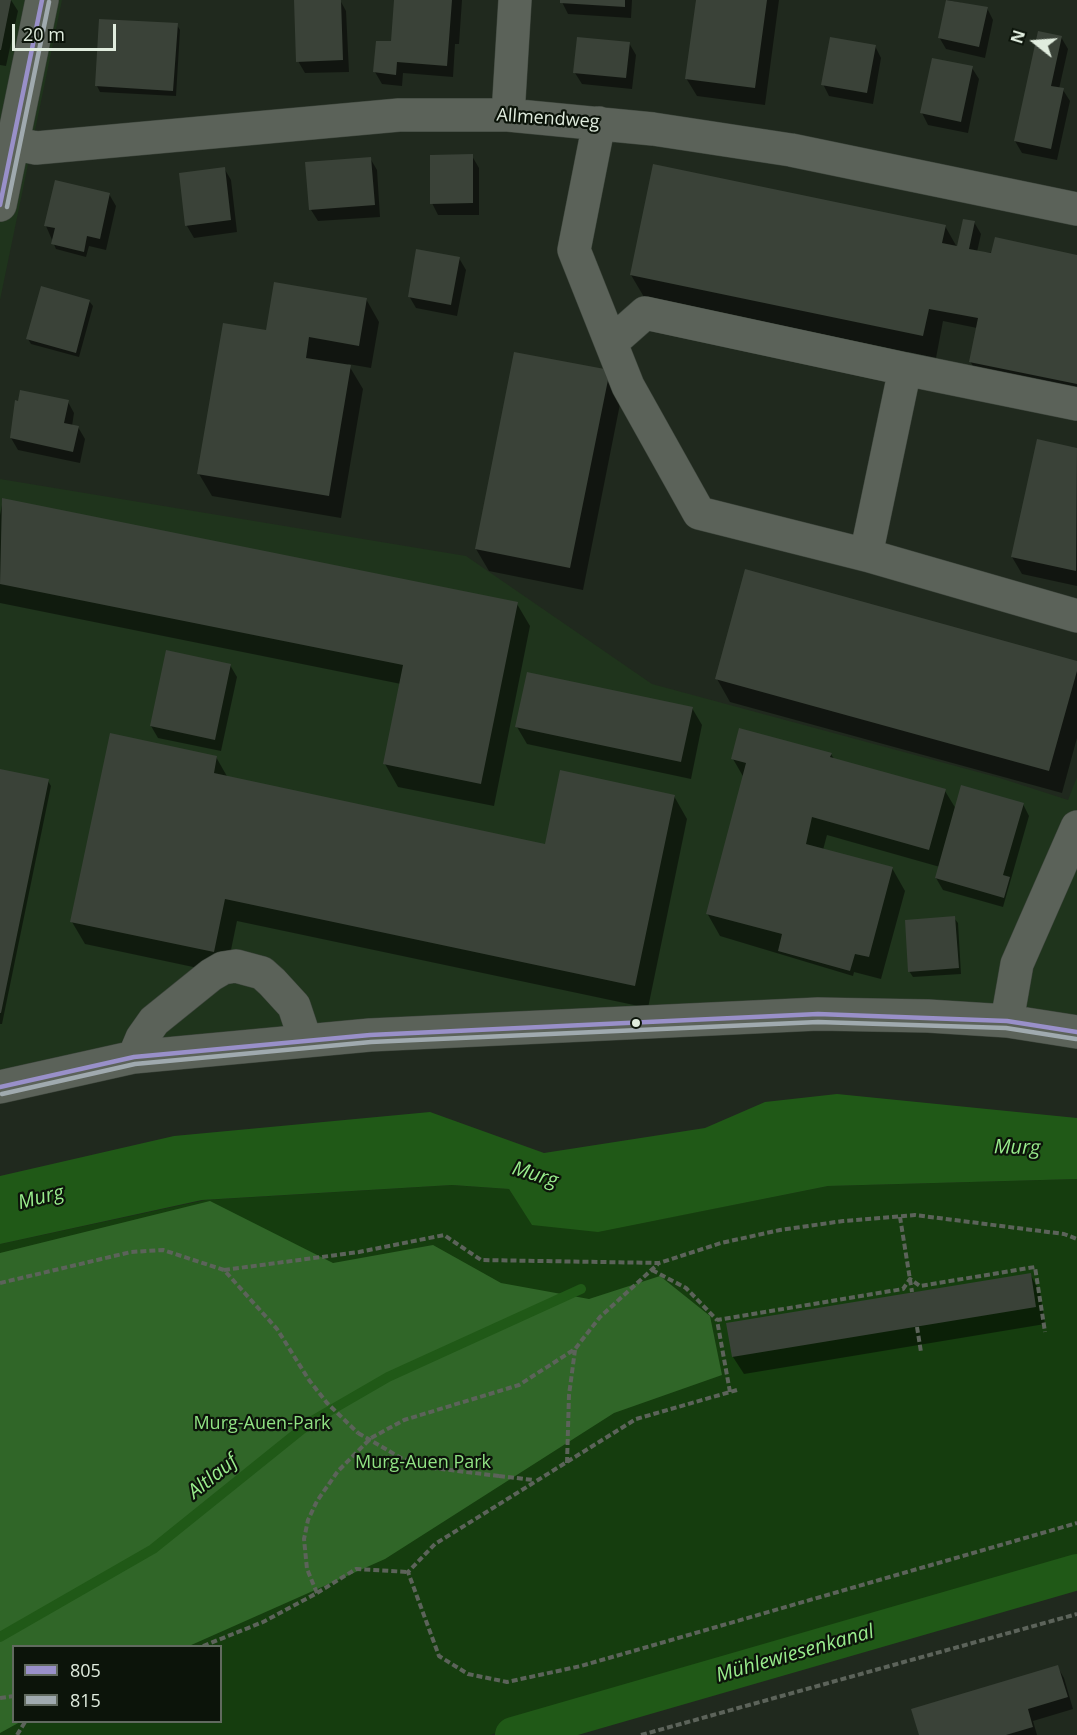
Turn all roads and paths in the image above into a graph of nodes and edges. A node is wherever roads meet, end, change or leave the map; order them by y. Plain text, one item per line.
1 (42, 0) edge
2 (515, 0) edge
3 (508, 115) junction
4 (599, 123) junction
5 (4, 174) edge
6 (1077, 209) edge
7 (611, 343) junction
8 (905, 369) junction
9 (1077, 404) edge
10 (866, 555) junction
11 (1077, 616) edge
12 (1077, 827) edge
13 (1007, 1021) junction
14 (1077, 1032) edge
15 (305, 1039) junction
16 (134, 1058) junction
17 (0, 1087) edge
18 (900, 1217) junction
19 (1077, 1239) edge
20 (659, 1263) junction
21 (224, 1270) junction
22 (652, 1270) junction
23 (910, 1279) junction
24 (0, 1283) edge
25 (912, 1292) dead end
26 (717, 1320) junction
27 (917, 1327) dead end
28 (1045, 1332) dead end
29 (575, 1349) junction
30 (921, 1352) dead end
31 (737, 1390) dead end
32 (730, 1392) junction
33 (567, 1462) junction
34 (534, 1480) junction
35 (1077, 1523) edge
36 (408, 1572) junction
37 (317, 1593) junction
38 (1077, 1614) edge
39 (208, 1645) edge
40 (642, 1735) edge

1 - 5 street
2 - 3 street
3 - 4 street, Allmendweg
3 - 5 street, Allmendweg
4 - 6 street, Allmendweg
4 - 7 street
7 - 8 street
7 - 10 street
8 - 9 street
8 - 10 street
10 - 11 street
12 - 13 street
13 - 14 street
13 - 15 street
15 - 16 street
15 - 16 street
16 - 17 street
18 - 19 path
18 - 20 path
18 - 23 path
20 - 21 path
20 - 22 path
21 - 24 path
21 - 34 path, bridge
22 - 26 path
22 - 29 path
23 - 25 path
23 - 26 path
23 - 28 path
26 - 32 path
27 - 30 path
29 - 33 path
29 - 37 path
31 - 32 path
32 - 33 path
33 - 34 path
34 - 36 path
35 - 36 path
36 - 37 path
37 - 39 path
38 - 40 path

